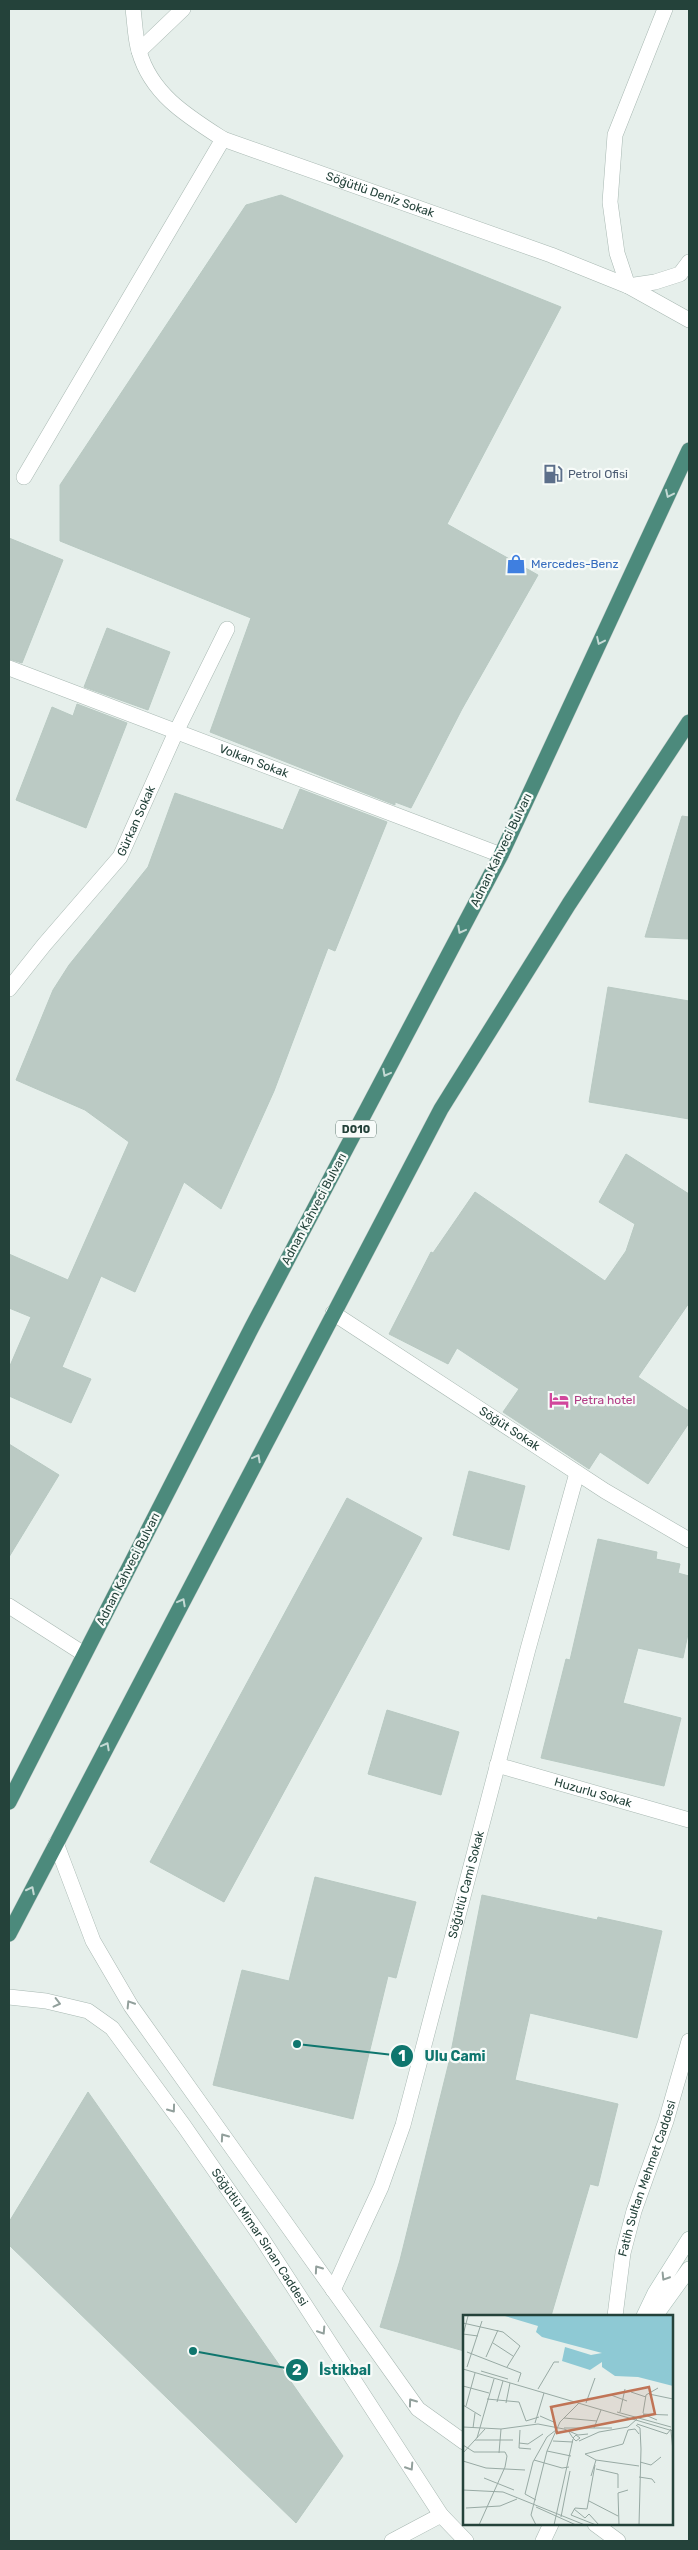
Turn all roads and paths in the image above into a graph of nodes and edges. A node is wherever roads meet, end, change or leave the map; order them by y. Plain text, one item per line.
1 (133, 9) edge
2 (183, 9) edge
3 (665, 9) edge
4 (139, 51) junction
5 (223, 139) junction
6 (689, 262) edge
7 (628, 286) junction
8 (689, 320) edge
9 (689, 450) edge
10 (24, 478) dead end
11 (227, 629) dead end
12 (9, 668) edge
13 (689, 722) edge
14 (176, 732) junction
15 (501, 855) junction
16 (9, 989) edge
17 (333, 1313) junction
18 (577, 1473) junction
19 (689, 1540) edge
20 (9, 1606) edge
21 (84, 1654) junction
22 (497, 1765) junction
23 (9, 1802) edge
24 (689, 1820) edge
25 (56, 1843) junction
26 (9, 1934) edge
27 (9, 1996) edge
28 (689, 2041) edge
29 (689, 2239) edge
30 (689, 2269) edge
31 (333, 2290) junction
32 (615, 2315) edge
33 (644, 2315) edge
34 (655, 2315) edge
35 (463, 2441) edge
36 (441, 2515) junction
37 (551, 2525) edge
38 (392, 2541) edge
39 (466, 2541) edge
40 (543, 2541) edge

1 - 4 street, Söğütlü Deniz Sokak
2 - 4 street
3 - 7 street
4 - 5 street, Söğütlü Deniz Sokak
5 - 7 street, Söğütlü Deniz Sokak
5 - 10 street
6 - 7 street
7 - 8 street, Söğütlü Deniz Sokak
9 -> 15 highway, Adnan Kahveci Bulvarı / D010
11 - 14 street, Gürkan Sokak
12 - 14 street, Volkan Sokak
13 - 17 highway
14 - 15 street, Volkan Sokak
14 - 16 street, Gürkan Sokak
15 -> 21 highway, Adnan Kahveci Bulvarı / D010
17 - 18 street, Söğüt Sokak
25 -> 17 highway
18 - 19 street, Söğüt Sokak
18 - 22 street, Söğütlü Cami Sokak
20 - 21 street
21 - 23 highway, Adnan Kahveci Bulvarı / D010
22 - 24 street, Huzurlu Sokak
22 - 31 street, Söğütlü Cami Sokak
26 -> 25 highway
31 -> 25 street
27 -> 36 street, Söğütlü Mimar Sinan Caddesi
28 - 32 street, Fatih Sultan Mehmet Caddesi
29 -> 33 street
30 - 34 street
35 -> 31 street
36 - 38 street
36 - 39 street, Söğütlü Mimar Sinan Caddesi
37 - 40 street

